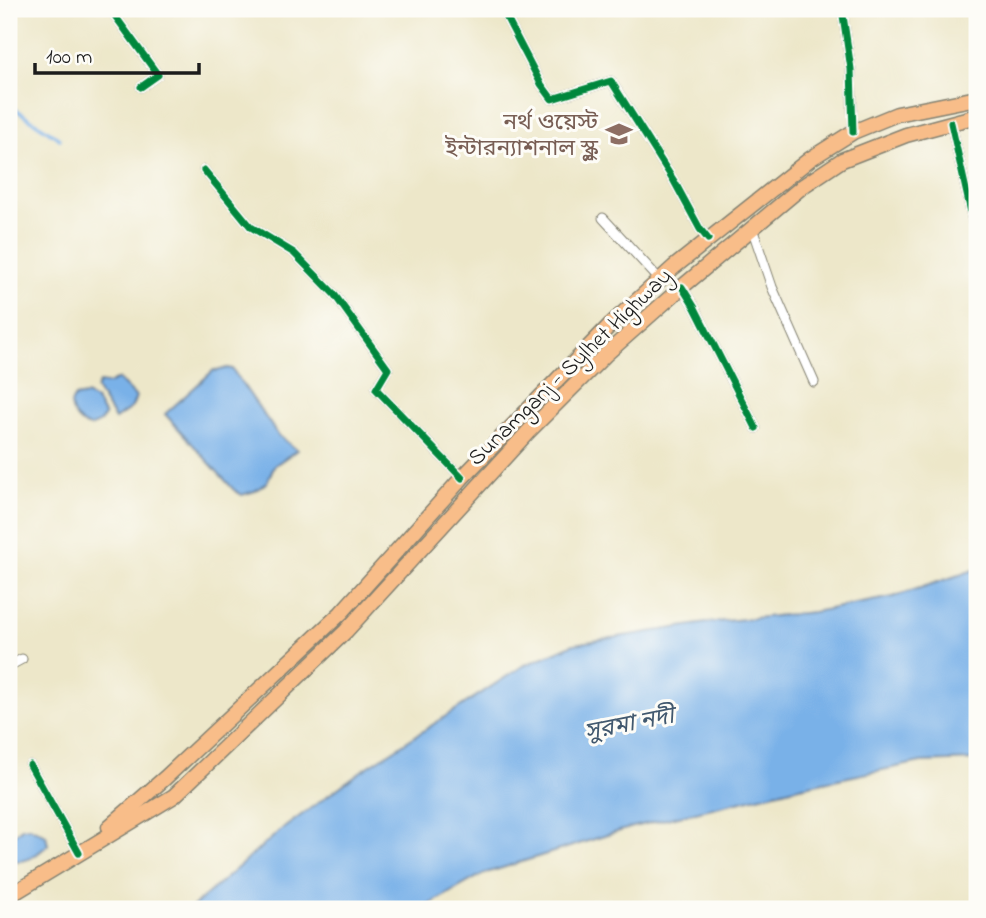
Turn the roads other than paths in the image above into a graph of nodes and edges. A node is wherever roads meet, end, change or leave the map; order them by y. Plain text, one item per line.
1 (110, 9) edge
2 (502, 9) edge
3 (842, 9) edge
4 (141, 87) dead end
5 (977, 98) edge
6 (977, 116) edge
7 (950, 123) junction
8 (853, 132) junction
9 (204, 170) dead end
10 (603, 218) dead end
11 (752, 228) junction
12 (708, 239) junction
13 (977, 240) edge
14 (660, 280) junction
15 (682, 287) junction
16 (814, 383) dead end
17 (756, 428) dead end
18 (462, 478) junction
19 (22, 659) dead end
20 (9, 666) edge
21 (30, 765) dead end
22 (79, 853) junction
23 (9, 896) edge

1 - 4 street
2 - 12 street
3 - 8 street
5 - 8 main road, Sunamganj - Sylhet Highway
6 - 7 main road, Sunamganj - Sylhet Highway
7 - 11 main road, Sunamganj - Sylhet Highway
7 - 13 street
8 - 12 main road, Sunamganj - Sylhet Highway
9 - 18 street
10 - 14 street
11 - 15 main road, Sunamganj - Sylhet Highway
11 - 16 street
12 - 14 main road, Sunamganj - Sylhet Highway
14 - 18 main road, Sunamganj - Sylhet Highway
15 - 17 street
15 - 22 main road, Sunamganj - Sylhet Highway
18 - 22 main road, Sunamganj - Sylhet Highway
19 - 20 street
21 - 22 street
22 - 23 main road, Sunamganj - Sylhet Highway

